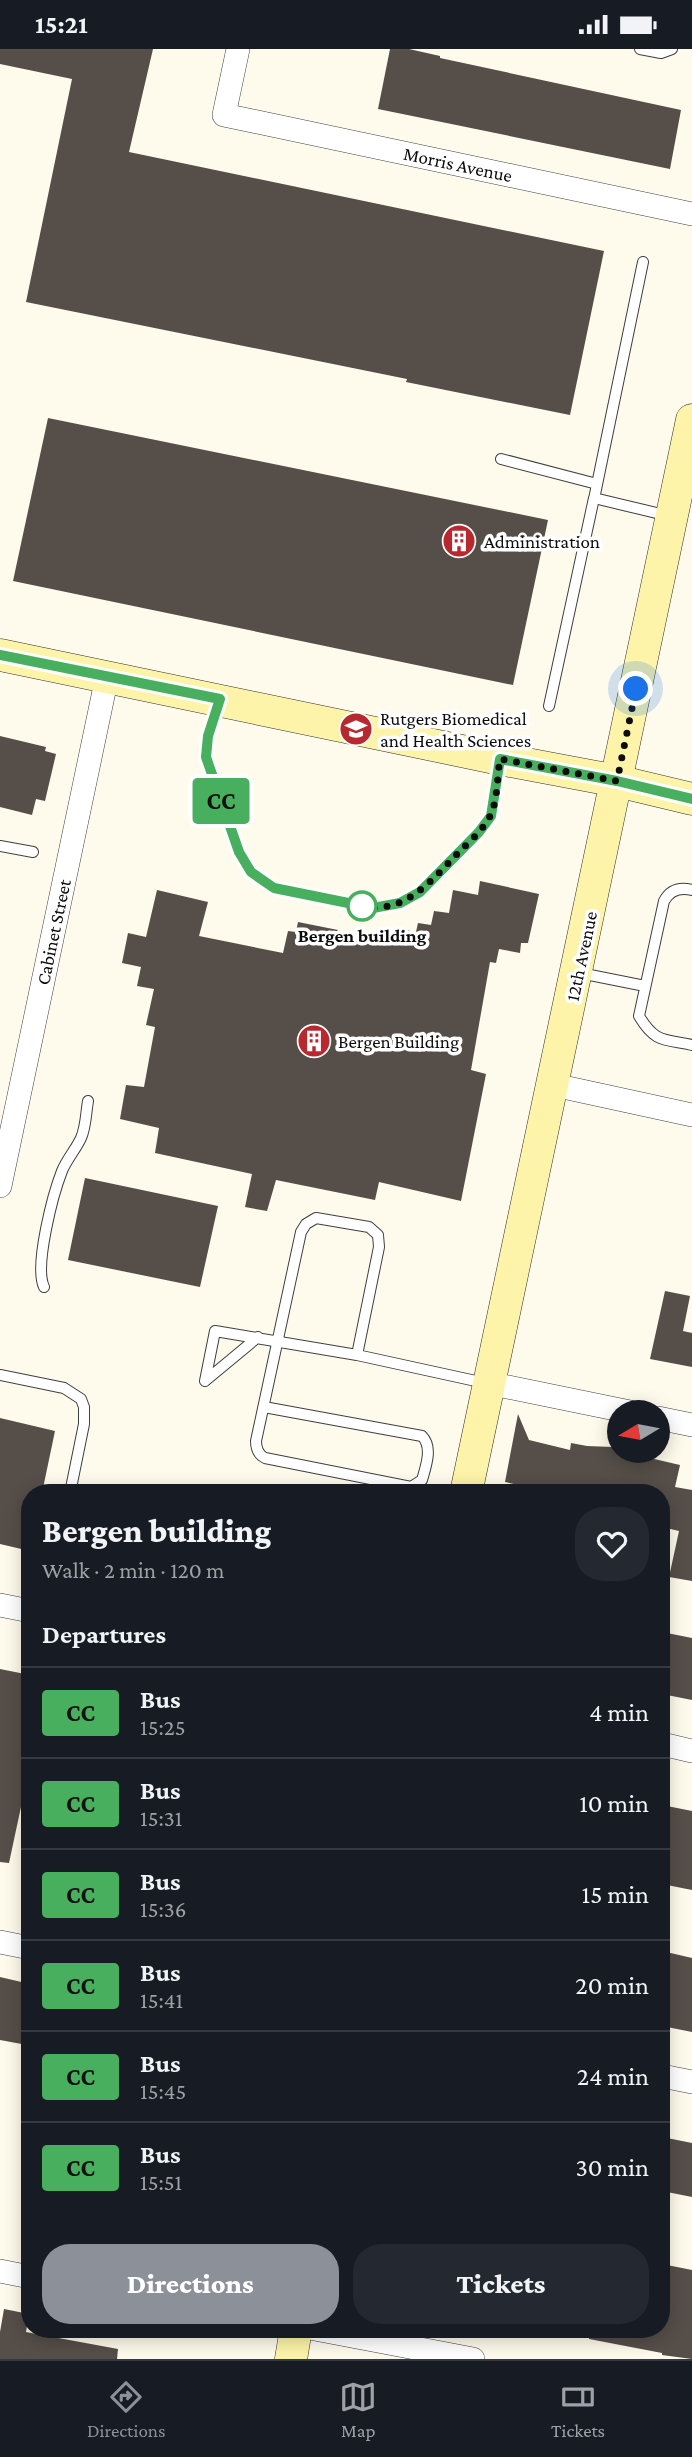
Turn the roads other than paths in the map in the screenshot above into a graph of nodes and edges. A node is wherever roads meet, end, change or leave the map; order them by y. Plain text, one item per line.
1 (238, 49) edge
2 (640, 49) edge
3 (673, 49) edge
4 (692, 214) edge
5 (643, 262) dead end
6 (692, 419) edge
7 (501, 459) dead end
8 (597, 484) junction
9 (594, 499) junction
10 (671, 517) junction
11 (0, 655) edge
12 (107, 677) junction
13 (220, 699) junction
14 (549, 706) dead end
15 (500, 759) junction
16 (617, 781) junction
17 (692, 799) edge
18 (0, 846) edge
19 (33, 852) dead end
20 (692, 890) edge
21 (577, 973) junction
22 (645, 986) junction
23 (692, 1045) edge
24 (554, 1086) junction
25 (88, 1101) dead end
26 (692, 1115) edge
27 (0, 1186) edge
28 (44, 1287) dead end
29 (258, 1337) junction
30 (279, 1341) junction
31 (357, 1355) junction
32 (0, 1375) edge
33 (488, 1383) junction
34 (264, 1407) junction
35 (607, 1407) edge
36 (670, 1420) edge
37 (692, 1425) edge
38 (72, 1484) edge
39 (396, 1484) edge
40 (416, 1484) edge
41 (468, 1484) edge
42 (0, 1605) edge
43 (21, 1610) edge
44 (670, 1747) edge
45 (692, 1751) edge
46 (0, 1942) edge
47 (21, 1946) edge
48 (670, 2078) edge
49 (692, 2082) edge
50 (0, 2271) edge
51 (21, 2275) edge
52 (294, 2338) edge
53 (362, 2338) edge
54 (291, 2359) edge
55 (473, 2359) edge

1 - 4 street, Morris Avenue
2 - 3 lane
5 - 8 lane
6 - 10 street, 12th Avenue
7 - 8 lane
8 - 9 lane
9 - 10 lane
9 - 14 lane
10 - 16 street, 12th Avenue
11 - 12 street
12 - 13 street
12 - 27 street, Cabinet Street
13 - 15 street
13 - 15 lane
15 - 16 street
16 - 17 street
16 - 21 street, 12th Avenue
18 - 19 lane
20 - 22 lane
21 - 22 lane
21 - 24 street, 12th Avenue
22 - 23 lane
24 - 26 street
24 - 33 street, 12th Avenue
25 - 28 lane
29 - 29 lane
29 - 30 lane
30 - 31 lane
30 - 31 lane
30 - 34 lane
31 - 33 lane
32 - 38 lane
33 - 35 street
33 - 41 street, 12th Avenue
34 - 39 lane
34 - 40 lane
36 - 37 street
42 - 43 street
44 - 45 street
46 - 47 street
48 - 49 street
50 - 51 street
52 - 54 street
53 - 55 street

